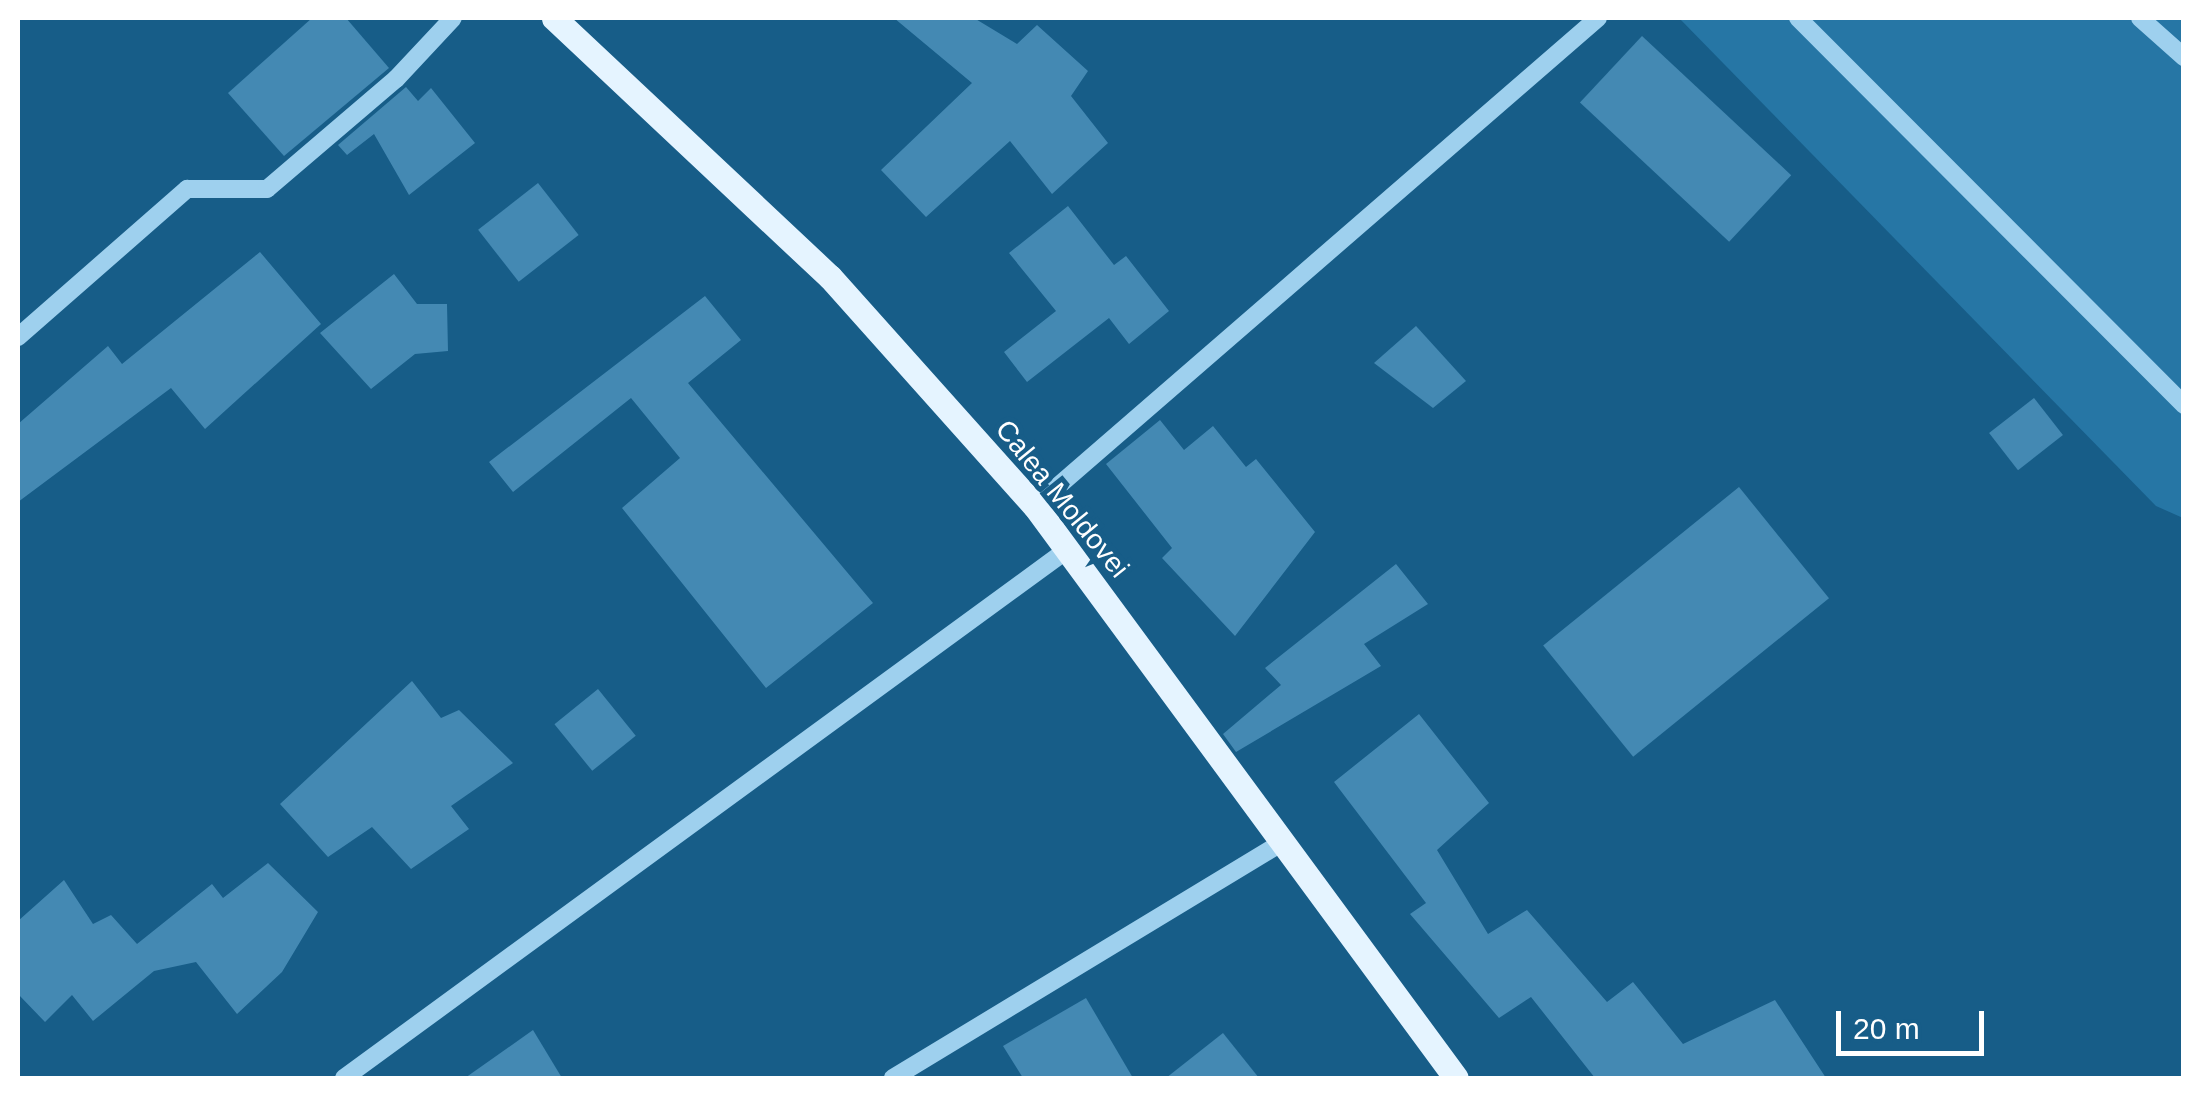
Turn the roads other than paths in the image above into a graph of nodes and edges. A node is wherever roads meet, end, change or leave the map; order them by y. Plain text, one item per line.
1 (453, 18) edge
2 (554, 18) edge
3 (1598, 18) edge
4 (1798, 18) edge
5 (2140, 18) edge
6 (2184, 57) edge
7 (18, 337) edge
8 (2184, 405) edge
9 (1034, 506) junction
10 (1068, 549) junction
11 (1285, 841) junction
12 (344, 1078) edge
13 (893, 1078) edge
14 (1456, 1078) edge

1 - 7 street
2 - 9 main road, Calea Moldovei
3 - 9 street
4 - 8 street
5 - 6 street
9 - 10 main road, Calea Moldovei
10 - 11 main road, Calea Moldovei
10 - 12 street
11 - 13 street
11 - 14 main road, Calea Moldovei

